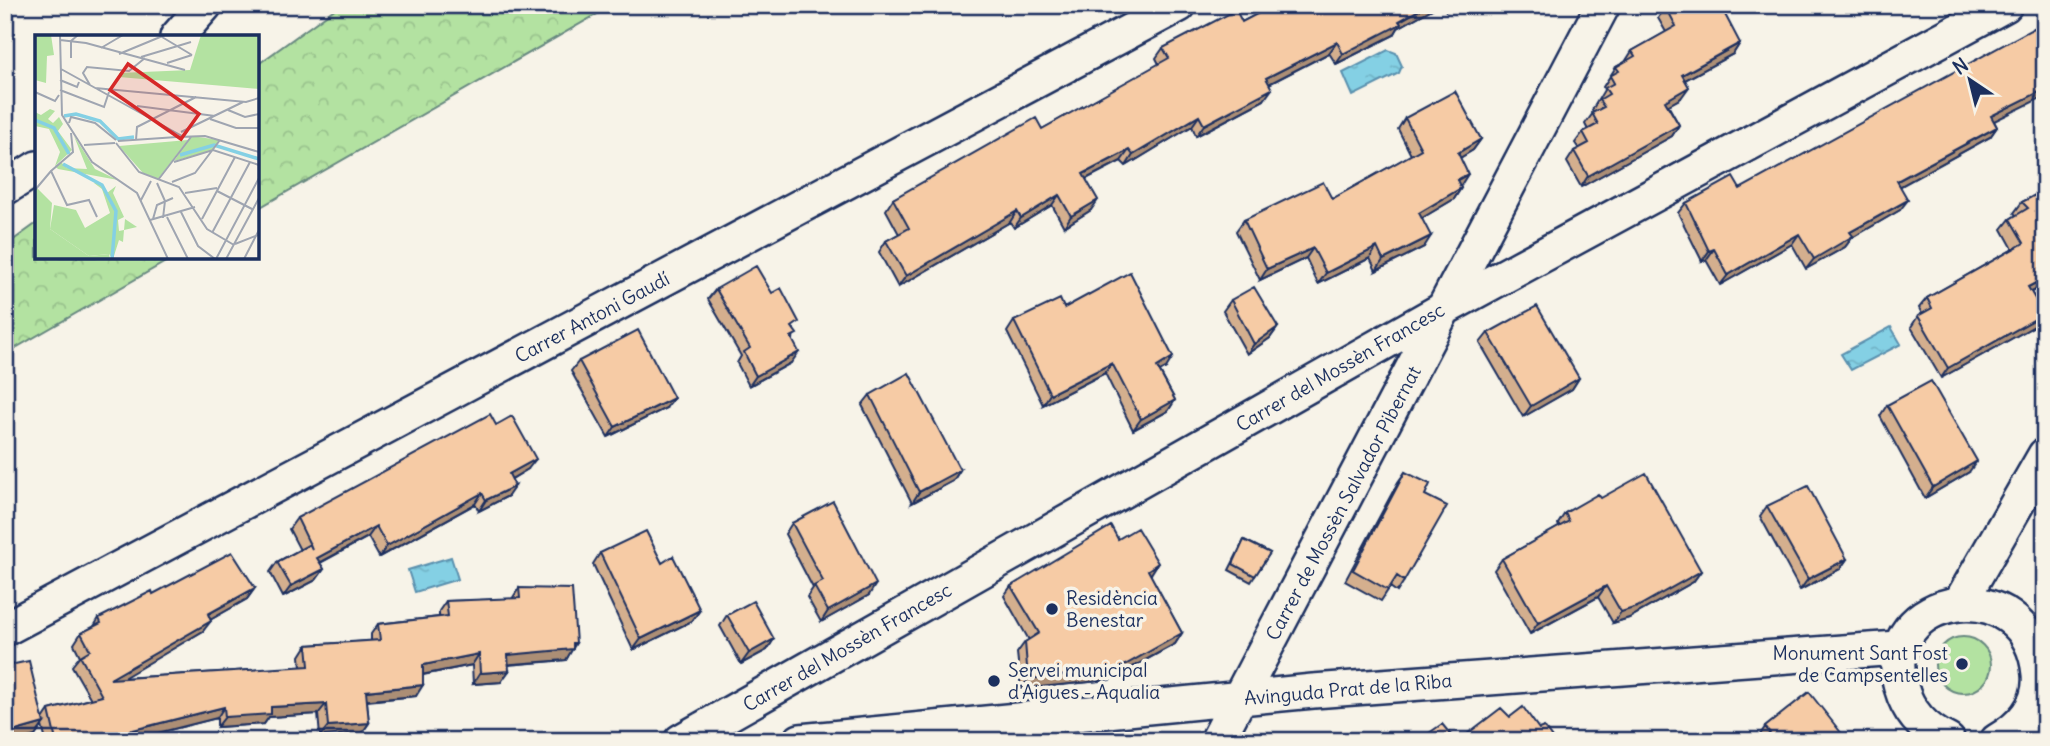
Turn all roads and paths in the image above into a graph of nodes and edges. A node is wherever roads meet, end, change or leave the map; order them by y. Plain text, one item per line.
1 (205, 5) edge
2 (1179, 5) edge
3 (1603, 5) edge
4 (2005, 5) edge
5 (179, 35) edge
6 (35, 169) edge
7 (5, 188) edge
8 (1447, 307) junction
9 (2045, 455) edge
10 (1959, 603) junction
11 (5, 629) edge
12 (1897, 648) junction
13 (2042, 662) edge
14 (1240, 698) junction
15 (681, 741) edge
16 (800, 741) edge
17 (1217, 741) edge
18 (1947, 741) edge
19 (1997, 741) edge

1 - 5 street
2 - 11 street, Carrer Antoni Gaudí
3 - 8 street, Carrer de Mossèn Salvador Pibernat
4 - 8 street, Carrer del Mossèn Francesc
6 - 7 street
8 - 14 street, Carrer de Mossèn Salvador Pibernat
8 - 15 street, Carrer del Mossèn Francesc
9 - 10 street
10 - 12 street
10 - 13 street
12 - 14 street, Avinguda Prat de la Riba
12 - 18 street
13 - 19 street
14 - 16 street, Avinguda Prat de la Riba
14 - 17 street, Carrer de Mossèn Salvador Pibernat

